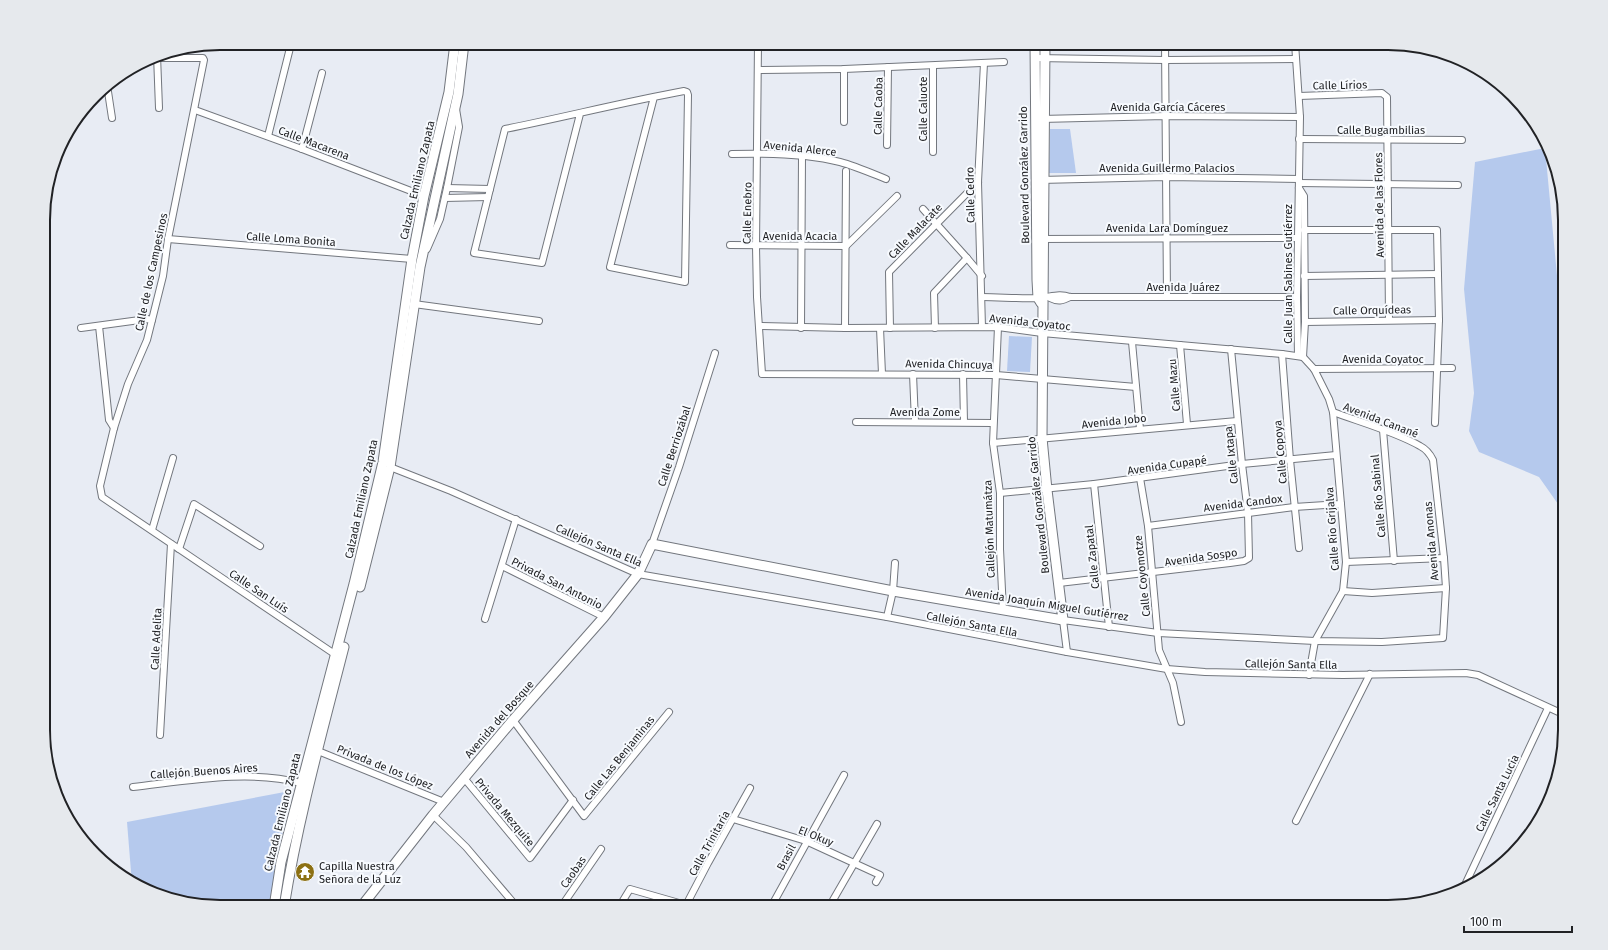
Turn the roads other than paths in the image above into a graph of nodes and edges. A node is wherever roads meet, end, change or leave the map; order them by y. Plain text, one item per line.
1 (290, 50) edge
2 (454, 50) edge
3 (463, 50) edge
4 (758, 50) edge
5 (1035, 50) edge
6 (1045, 50) edge
7 (1164, 50) edge
8 (1295, 50) edge
9 (170, 58) edge
10 (1035, 58) junction
11 (1045, 58) junction
12 (1296, 59) junction
13 (1165, 60) junction
14 (158, 62) edge
15 (1004, 62) dead end
16 (984, 63) junction
17 (933, 66) junction
18 (888, 67) junction
19 (844, 68) junction
20 (758, 70) junction
21 (322, 73) dead end
22 (108, 92) edge
23 (1382, 94) joint
24 (1298, 96) junction
25 (654, 97) junction
26 (455, 104) junction
27 (159, 108) dead end
28 (195, 110) junction
29 (580, 114) junction
30 (1165, 116) junction
31 (1300, 117) junction
32 (112, 118) dead end
33 (1040, 119) junction
34 (844, 122) dead end
35 (268, 136) junction
36 (1299, 139) junction
37 (1388, 140) junction
38 (1462, 140) dead end
39 (887, 145) dead end
40 (302, 149) junction
41 (933, 152) dead end
42 (757, 153) junction
43 (732, 154) dead end
44 (802, 156) junction
45 (846, 171) dead end
46 (1166, 177) junction
47 (886, 179) dead end
48 (1040, 180) junction
49 (978, 182) junction
50 (1299, 183) junction
51 (1389, 184) junction
52 (1458, 185) dead end
53 (447, 188) junction
54 (490, 188) junction
55 (424, 196) junction
56 (897, 196) dead end
57 (488, 197) junction
58 (445, 198) junction
59 (923, 209) dead end
60 (936, 224) junction
61 (1304, 230) junction
62 (1389, 230) junction
63 (1166, 238) junction
64 (1298, 238) junction
65 (168, 239) junction
66 (1040, 239) junction
67 (730, 245) dead end
68 (756, 246) junction
69 (801, 246) junction
70 (846, 246) junction
71 (967, 258) junction
72 (412, 259) junction
73 (420, 267) junction
74 (1389, 274) junction
75 (1438, 274) junction
76 (982, 276) junction
77 (1304, 276) junction
78 (982, 297) junction
79 (1167, 297) junction
80 (1297, 297) junction
81 (1044, 300) junction
82 (414, 304) junction
83 (152, 320) junction
84 (1389, 320) junction
85 (1439, 320) junction
86 (539, 321) dead end
87 (1305, 322) junction
88 (99, 326) junction
89 (759, 326) junction
90 (982, 327) junction
91 (998, 327) junction
92 (81, 328) dead end
93 (801, 328) junction
94 (845, 328) junction
95 (880, 328) junction
96 (890, 328) junction
97 (935, 328) junction
98 (1042, 333) junction
99 (1132, 342) junction
100 (1180, 345) junction
101 (1231, 349) junction
102 (715, 353) dead end
103 (1282, 354) junction
104 (1301, 357) junction
105 (1438, 368) junction
106 (1452, 368) dead end
107 (1314, 369) junction
108 (762, 374) joint
109 (882, 374) junction
110 (913, 374) junction
111 (963, 374) junction
112 (996, 375) junction
113 (1043, 378) junction
114 (1136, 387) junction
115 (1329, 399) joint
116 (1333, 412) junction
117 (1237, 421) junction
118 (856, 422) dead end
119 (915, 422) junction
120 (964, 422) junction
121 (993, 423) junction
122 (1435, 423) dead end
123 (1187, 424) junction
124 (114, 428) junction
125 (1140, 429) junction
126 (1383, 430) junction
127 (1042, 438) junction
128 (993, 443) junction
129 (1421, 446) joint
130 (1336, 455) junction
131 (173, 458) dead end
132 (1290, 460) junction
133 (1242, 464) junction
134 (390, 467) junction
135 (1140, 478) junction
136 (1094, 484) junction
137 (1047, 490) junction
138 (1000, 493) junction
139 (380, 496) junction
140 (1340, 504) junction
141 (1294, 507) junction
142 (1248, 513) junction
143 (516, 519) junction
144 (1148, 526) junction
145 (152, 530) junction
146 (171, 544) junction
147 (652, 544) junction
148 (260, 546) dead end
149 (1299, 548) dead end
150 (179, 550) junction
151 (1249, 558) joint
152 (1444, 558) junction
153 (1394, 561) junction
154 (1346, 562) junction
155 (895, 563) dead end
156 (502, 566) junction
157 (1152, 573) junction
158 (638, 574) junction
159 (1104, 579) junction
160 (1059, 583) junction
161 (1446, 588) junction
162 (893, 590) junction
163 (1343, 591) junction
164 (1003, 611) junction
165 (604, 617) junction
166 (887, 617) junction
167 (485, 619) dead end
168 (1063, 620) junction
169 (1109, 627) junction
170 (1158, 633) junction
171 (1443, 638) joint
172 (1315, 641) junction
173 (1067, 652) junction
174 (336, 655) junction
175 (1167, 669) junction
176 (334, 673) junction
177 (1370, 674) junction
178 (1309, 675) junction
179 (1548, 708) junction
180 (669, 712) dead end
181 (1558, 712) edge
182 (513, 720) junction
183 (1182, 722) dead end
184 (160, 735) dead end
185 (318, 751) junction
186 (844, 775) dead end
187 (464, 778) junction
188 (301, 784) junction
189 (133, 787) dead end
190 (750, 788) dead end
191 (573, 800) junction
192 (444, 802) junction
193 (433, 815) junction
194 (733, 819) junction
195 (1296, 822) dead end
196 (877, 824) dead end
197 (806, 841) junction
198 (601, 849) dead end
199 (855, 863) junction
200 (1467, 880) edge
201 (876, 882) dead end
202 (275, 900) edge
203 (285, 900) edge
204 (366, 900) edge
205 (511, 900) edge
206 (566, 900) edge
207 (622, 900) edge
208 (667, 900) edge
209 (689, 900) edge
210 (775, 900) edge
211 (833, 900) edge

1 - 35 street
2 - 55 main road, Calzada Emiliano Zapata
3 - 26 main road, Calzada Emiliano Zapata
4 - 20 street, Calle Enebro
5 - 10 main road, Boulevard González Garrido
6 - 11 main road, Boulevard González Garrido
7 - 13 street
8 - 12 street, Calle Juan Sabines Gutiérrez
9 - 28 street, Calle de los Campesinos
10 - 11 street
10 - 33 main road, Boulevard González Garrido
11 - 13 street
11 - 33 main road, Boulevard González Garrido
12 - 13 street
12 - 24 street, Calle Juan Sabines Gutiérrez
13 - 30 street
14 - 27 street
15 - 16 street
16 - 17 street
16 - 49 street, Calle Cedro
17 - 18 street
17 - 41 street, Calle Caluote
18 - 19 street
18 - 39 street, Calle Caoba
19 - 20 street
19 - 34 street
20 - 42 street, Calle Enebro
21 - 40 street
22 - 32 street
23 - 24 street, Calle Lírios
23 - 37 street, Avenida de las Flores
24 - 31 street, Calle Juan Sabines Gutiérrez
25 - 25 street
25 - 29 street
26 - 53 street
26 - 73 main road, Calzada Emiliano Zapata
28 - 35 street, Calle Macarena
28 - 65 street, Calle de los Campesinos
29 - 54 street
29 - 57 street
30 - 31 street, Avenida García Cáceres
30 - 33 street, Avenida García Cáceres
30 - 46 street
31 - 36 street, Calle Juan Sabines Gutiérrez
33 - 48 main road, Boulevard González Garrido
35 - 40 street, Calle Macarena
36 - 37 street, Calle Bugambilias
36 - 50 street, Calle Juan Sabines Gutiérrez
37 - 38 street, Calle Bugambilias
37 - 51 street, Avenida de las Flores
40 - 55 street, Calle Macarena
42 - 43 street, Avenida Alerce
42 - 44 street, Avenida Alerce
42 - 68 street, Calle Enebro
44 - 47 street, Avenida Alerce
44 - 69 street
45 - 70 street
46 - 48 street, Avenida Guillermo Palacios
46 - 50 street, Avenida Guillermo Palacios
46 - 63 street
48 - 66 main road, Boulevard González Garrido
49 - 60 street, Calle Malacate
49 - 76 street, Calle Cedro
50 - 51 street, Avenida Guillermo Palacios
50 - 61 street, Calle Juan Sabines Gutiérrez
50 - 64 street, Calle Juan Sabines Gutiérrez
51 - 52 street, Avenida Guillermo Palacios
51 - 62 street, Avenida de las Flores
53 - 54 street
53 - 58 street
54 - 57 street
55 - 72 main road, Calzada Emiliano Zapata
56 - 70 street, Avenida Acacia
57 - 58 street
58 - 73 street
59 - 60 street
60 - 71 street
60 - 96 street, Calle Malacate
61 - 62 street
61 - 77 street, Calle Juan Sabines Gutiérrez
62 - 74 street, Avenida de las Flores
62 - 75 street
63 - 64 street, Avenida Lara Domínguez
63 - 66 street, Avenida Lara Domínguez
63 - 79 street
64 - 80 street, Calle Juan Sabines Gutiérrez
65 - 72 street, Calle Loma Bonita
65 - 83 street, Calle de los Campesinos
66 - 81 main road, Boulevard González Garrido
67 - 68 street, Avenida Acacia
68 - 69 street, Avenida Acacia
68 - 89 street, Calle Enebro
69 - 70 street, Avenida Acacia
69 - 93 street
70 - 94 street
71 - 76 street
71 - 97 street
72 - 139 main road, Calzada Emiliano Zapata
73 - 82 main road, Calzada Emiliano Zapata
74 - 75 street
74 - 77 street
74 - 84 street, Avenida de las Flores
75 - 85 street
76 - 78 street, Calle Cedro
77 - 87 street, Calle Juan Sabines Gutiérrez
78 - 81 street
78 - 90 street, Calle Cedro
79 - 80 street, Avenida Juárez
79 - 81 street, Avenida Juárez
80 - 104 street, Calle Juan Sabines Gutiérrez
81 - 98 main road, Boulevard González Garrido
82 - 86 street
82 - 134 main road, Calzada Emiliano Zapata
83 - 88 street
83 - 124 street, Calle de los Campesinos
84 - 85 street, Calle Orquídeas
84 - 87 street, Calle Orquídeas
85 - 105 street
87 - 104 street, Calle Juan Sabines Gutiérrez
88 - 92 street
88 - 124 street
89 - 93 street, Avenida Coyatoc
89 - 108 street, Calle Enebro
90 - 91 street, Avenida Coyatoc
90 - 97 street, Avenida Coyatoc
91 - 98 street, Avenida Coyatoc
91 - 112 street, Callejón Matumátza
93 - 94 street, Avenida Coyatoc
94 - 95 street, Avenida Coyatoc
95 - 96 street, Avenida Coyatoc
95 - 109 street
96 - 97 street, Avenida Coyatoc
98 - 99 street, Avenida Coyatoc
98 - 113 main road, Boulevard González Garrido
99 - 100 street, Avenida Coyatoc
99 - 114 street
100 - 101 street, Avenida Coyatoc
100 - 123 street, Calle Mazu
101 - 103 street, Avenida Coyatoc
101 - 117 street, Calle Ixtapa
102 - 147 street, Calle Berriozábal
103 - 104 street, Avenida Coyatoc
103 - 132 street, Calle Copoya
104 - 107 street, Calle Juan Sabines Gutiérrez
105 - 106 street, Avenida Coyatoc
105 - 107 street, Avenida Coyatoc
105 - 122 street
107 - 115 street, Calle Juan Sabines Gutiérrez
108 - 109 street, Avenida Chincuya
109 - 110 street, Avenida Chincuya
110 - 111 street, Avenida Chincuya
110 - 119 street
111 - 112 street, Avenida Chincuya
111 - 120 street
112 - 113 street, Avenida Chincuya
112 - 121 street, Callejón Matumátza
113 - 114 street, Avenida Chincuya
113 - 127 main road, Boulevard González Garrido
114 - 125 street
115 - 116 street, Calle Río Grijalva
116 - 126 street, Avenida Canané
116 - 130 street, Calle Río Grijalva
117 - 123 street, Avenida Jobo
117 - 133 street, Calle Ixtapa
118 - 119 street, Avenida Zome
119 - 120 street, Avenida Zome
120 - 121 street, Avenida Zome
121 - 128 street, Callejón Matumátza
123 - 125 street, Avenida Jobo
124 - 145 street, Calle de los Campesinos
125 - 127 street, Avenida Jobo
126 - 129 street, Avenida Canané
126 - 153 street, Calle Río Sabinal
127 - 128 street, Avenida Jobo
127 - 137 main road, Boulevard González Garrido
128 - 138 street, Callejón Matumátza
129 - 152 street, Avenida Anonas
130 - 132 street, Avenida Cupapé
130 - 140 street, Calle Río Grijalva
131 - 145 street
132 - 133 street, Avenida Cupapé
132 - 141 street, Calle Copoya
133 - 135 street, Avenida Cupapé
133 - 142 street, Calle Ixtapa
134 - 139 main road, Calzada Emiliano Zapata
134 - 143 street, Callejón Santa Ella
135 - 136 street, Avenida Cupapé
135 - 144 street, Calle Coyomotze
136 - 137 street, Avenida Cupapé
136 - 159 street, Calle Zapatal
137 - 138 street, Avenida Cupapé
137 - 160 main road, Boulevard González Garrido
138 - 164 street, Callejón Matumátza
139 - 174 main road, Calzada Emiliano Zapata
139 - 176 main road, Calzada Emiliano Zapata
140 - 141 street, Avenida Candox
140 - 154 street, Calle Río Grijalva
141 - 142 street, Avenida Candox
141 - 149 street, Calle Copoya
142 - 144 street, Avenida Candox
142 - 151 street, Calle Ixtapa
143 - 156 street
143 - 158 street, Callejón Santa Ella
144 - 157 street, Calle Coyomotze
145 - 146 street, Calle de los Campesinos
146 - 150 street, Calle San Luís
146 - 184 street, Calle Adelita
147 - 158 main road, Avenida del Bosque
147 - 162 main road, Avenida Joaquín Miguel Gutiérrez
148 - 150 street
150 - 174 street, Calle San Luís
151 - 157 street, Avenida Sospo
152 - 153 street
152 - 161 street, Avenida Anonas
153 - 154 street
154 - 163 street, Calle Río Grijalva
155 - 162 street
156 - 165 street, Privada San Antonio
156 - 167 street
157 - 159 street, Avenida Sospo
157 - 170 street, Calle Coyomotze
158 - 165 main road, Avenida del Bosque
158 - 166 street, Callejón Santa Ella
159 - 160 street, Avenida Sospo
159 - 169 street, Calle Zapatal
160 - 168 main road, Boulevard González Garrido
161 - 163 street
161 - 171 street, Avenida Anonas
162 - 164 main road, Avenida Joaquín Miguel Gutiérrez
162 - 166 street
163 - 172 street, Calle Río Grijalva
164 - 168 main road, Avenida Joaquín Miguel Gutiérrez
165 - 182 main road, Avenida del Bosque
166 - 173 street, Callejón Santa Ella
168 - 169 street, Avenida Joaquín Miguel Gutiérrez
168 - 173 street, Boulevard González Garrido
169 - 170 street, Avenida Joaquín Miguel Gutiérrez
170 - 172 street, Avenida Joaquín Miguel Gutiérrez
170 - 175 street, Calle Coyomotze
171 - 172 street, Avenida Joaquín Miguel Gutiérrez
172 - 178 street, Calle Río Grijalva
173 - 175 street, Callejón Santa Ella
174 - 176 main road, Calzada Emiliano Zapata
175 - 178 street, Callejón Santa Ella
175 - 183 street, Calle Coyomotze
176 - 185 main road, Calzada Emiliano Zapata
176 - 188 main road, Calzada Emiliano Zapata
177 - 178 street, Callejón Santa Ella
177 - 179 street, Callejón Santa Ella
177 - 195 street
179 - 181 street, Callejón Santa Ella
179 - 200 street, Calle Santa Lucía
180 - 191 street, Calle Las Benjaminas
182 - 187 main road, Avenida del Bosque
182 - 191 street, Calle Las Benjaminas
185 - 192 street, Privada de los López
185 - 203 main road, Calzada Emiliano Zapata
186 - 197 street, Brasil
187 - 191 street, Privada Mezquite
187 - 192 main road, Avenida del Bosque
188 - 189 street, Callejón Buenos Aires
188 - 202 main road, Calzada Emiliano Zapata
190 - 194 street, Calle Trinitaria
192 - 193 main road, Avenida del Bosque
193 - 204 main road, Avenida del Bosque
193 - 205 street
194 - 197 street, El Okuy
194 - 209 street, Calle Trinitaria
196 - 199 street
197 - 199 street, El Okuy
197 - 210 street, Brasil
198 - 206 street, Caobas
199 - 201 street, El Okuy
199 - 211 street
207 - 208 street

